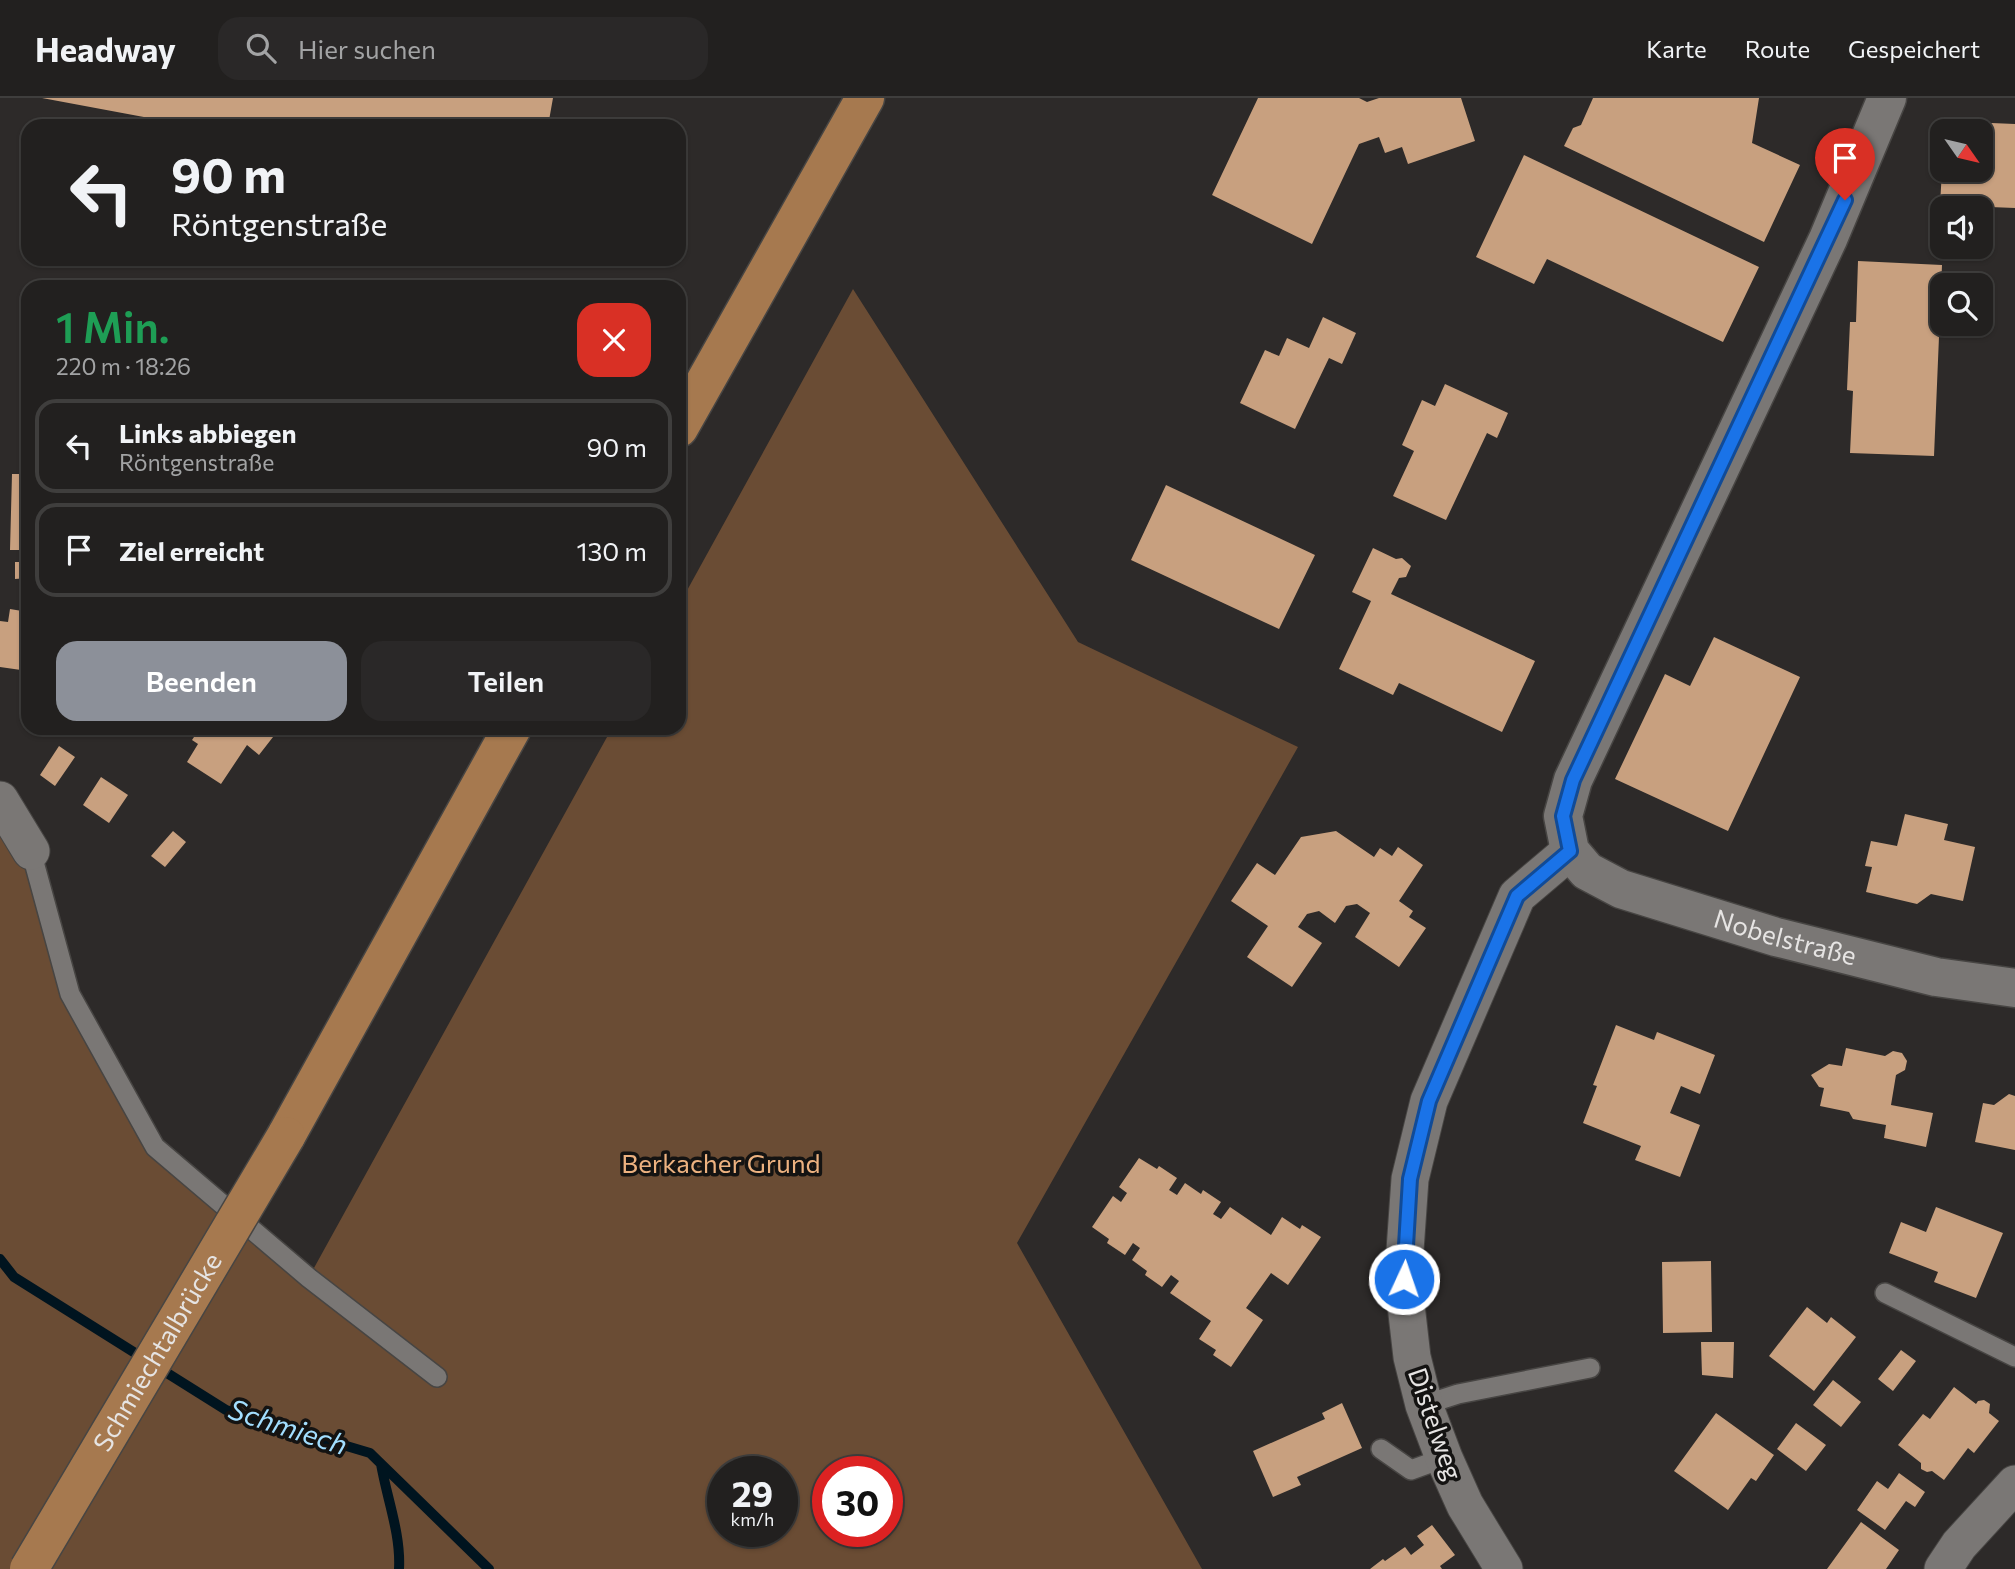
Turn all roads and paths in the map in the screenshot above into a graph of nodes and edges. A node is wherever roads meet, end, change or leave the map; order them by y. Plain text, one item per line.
1 (865, 98) edge
2 (1887, 98) edge
3 (686, 416) edge
4 (508, 735) edge
5 (0, 800) edge
6 (31, 851) joint
7 (1570, 851) junction
8 (2015, 988) edge
9 (1885, 1293) dead end
10 (2015, 1357) edge
11 (1590, 1368) dead end
12 (437, 1377) dead end
13 (1424, 1405) junction
14 (1381, 1449) dead end
15 (1444, 1458) junction
16 (2015, 1484) edge
17 (29, 1569) edge
18 (1504, 1569) edge
19 (1942, 1569) edge

1 - 3 main road
2 - 7 street
4 - 17 main road, Schmiechtalbrücke, bridge
5 - 6 street
6 - 12 lane
7 - 8 street, Nobelstraße
7 - 13 street, Distelweg
9 - 10 lane
11 - 13 lane
13 - 15 street, Distelweg
14 - 15 lane
15 - 18 street, Distelweg
16 - 19 street

